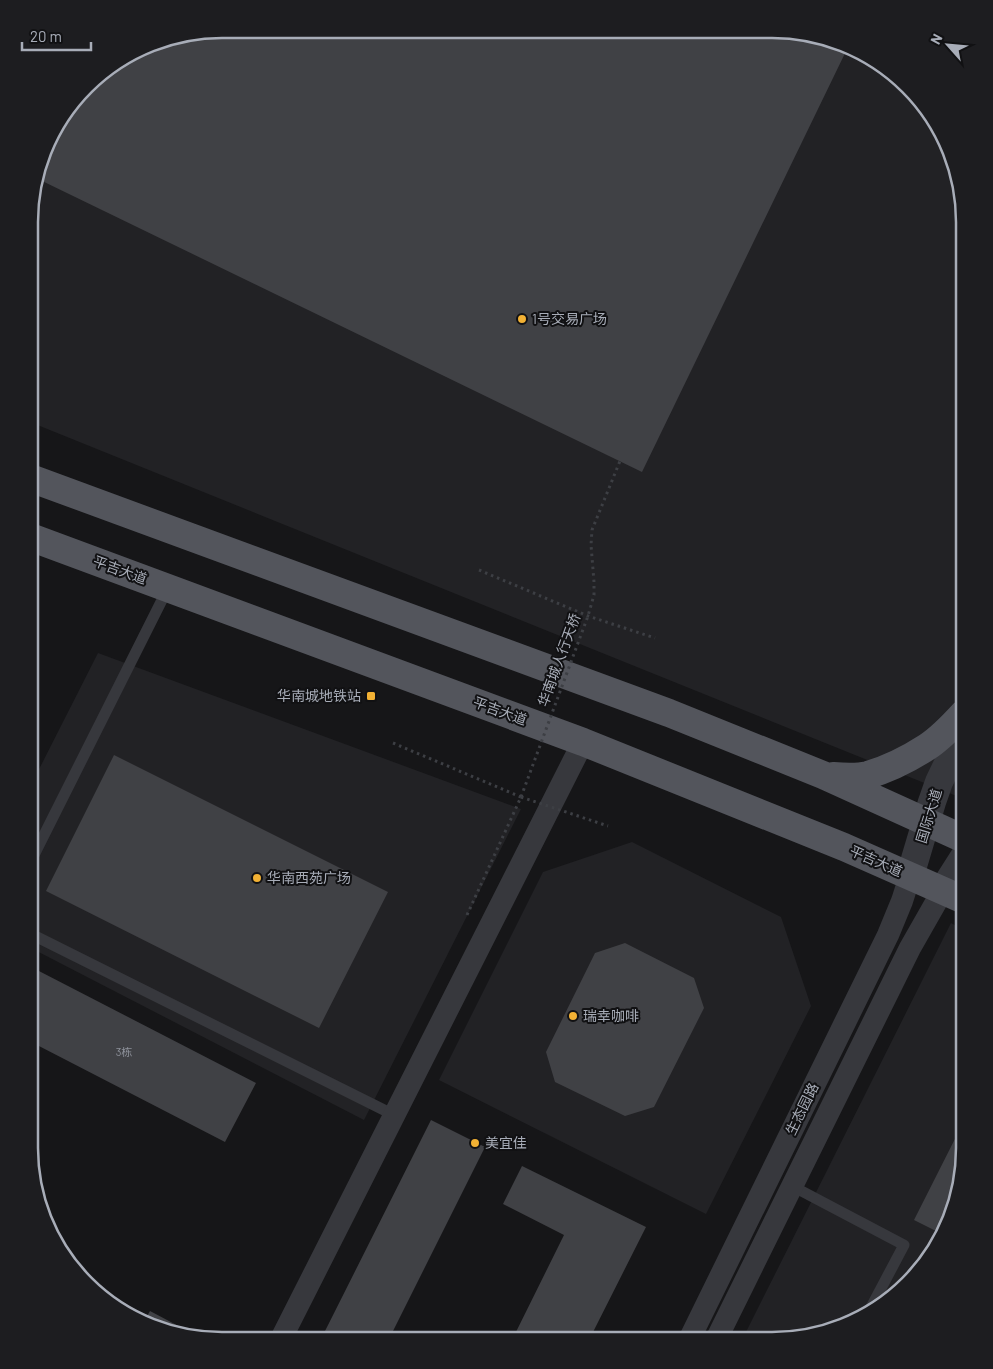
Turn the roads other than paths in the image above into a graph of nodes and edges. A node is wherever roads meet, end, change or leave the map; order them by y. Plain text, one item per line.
1 (38, 481) edge
2 (38, 540) edge
3 (168, 588) junction
4 (956, 722) edge
5 (583, 742) junction
6 (956, 747) edge
7 (823, 776) junction
8 (926, 822) junction
9 (956, 835) edge
10 (38, 847) edge
11 (910, 876) junction
12 (953, 895) edge
13 (38, 937) edge
14 (394, 1115) junction
15 (792, 1186) junction
16 (875, 1301) edge
17 (285, 1332) edge
18 (693, 1332) edge
19 (720, 1332) edge

1 - 7 main road
2 - 3 main road, 平吉大道
3 - 5 main road, 平吉大道
3 - 10 lane
4 - 7 main road
5 - 11 main road, 平吉大道
5 - 14 street
6 - 8 street, 国际大道
7 - 8 main road
8 - 9 main road
8 - 11 street, 国际大道
11 - 12 main road, 平吉大道
11 - 18 street, 生态园路
12 - 15 street, 生态园路
13 - 14 lane
14 - 17 street
15 - 16 lane
15 - 19 street, 生态园路

